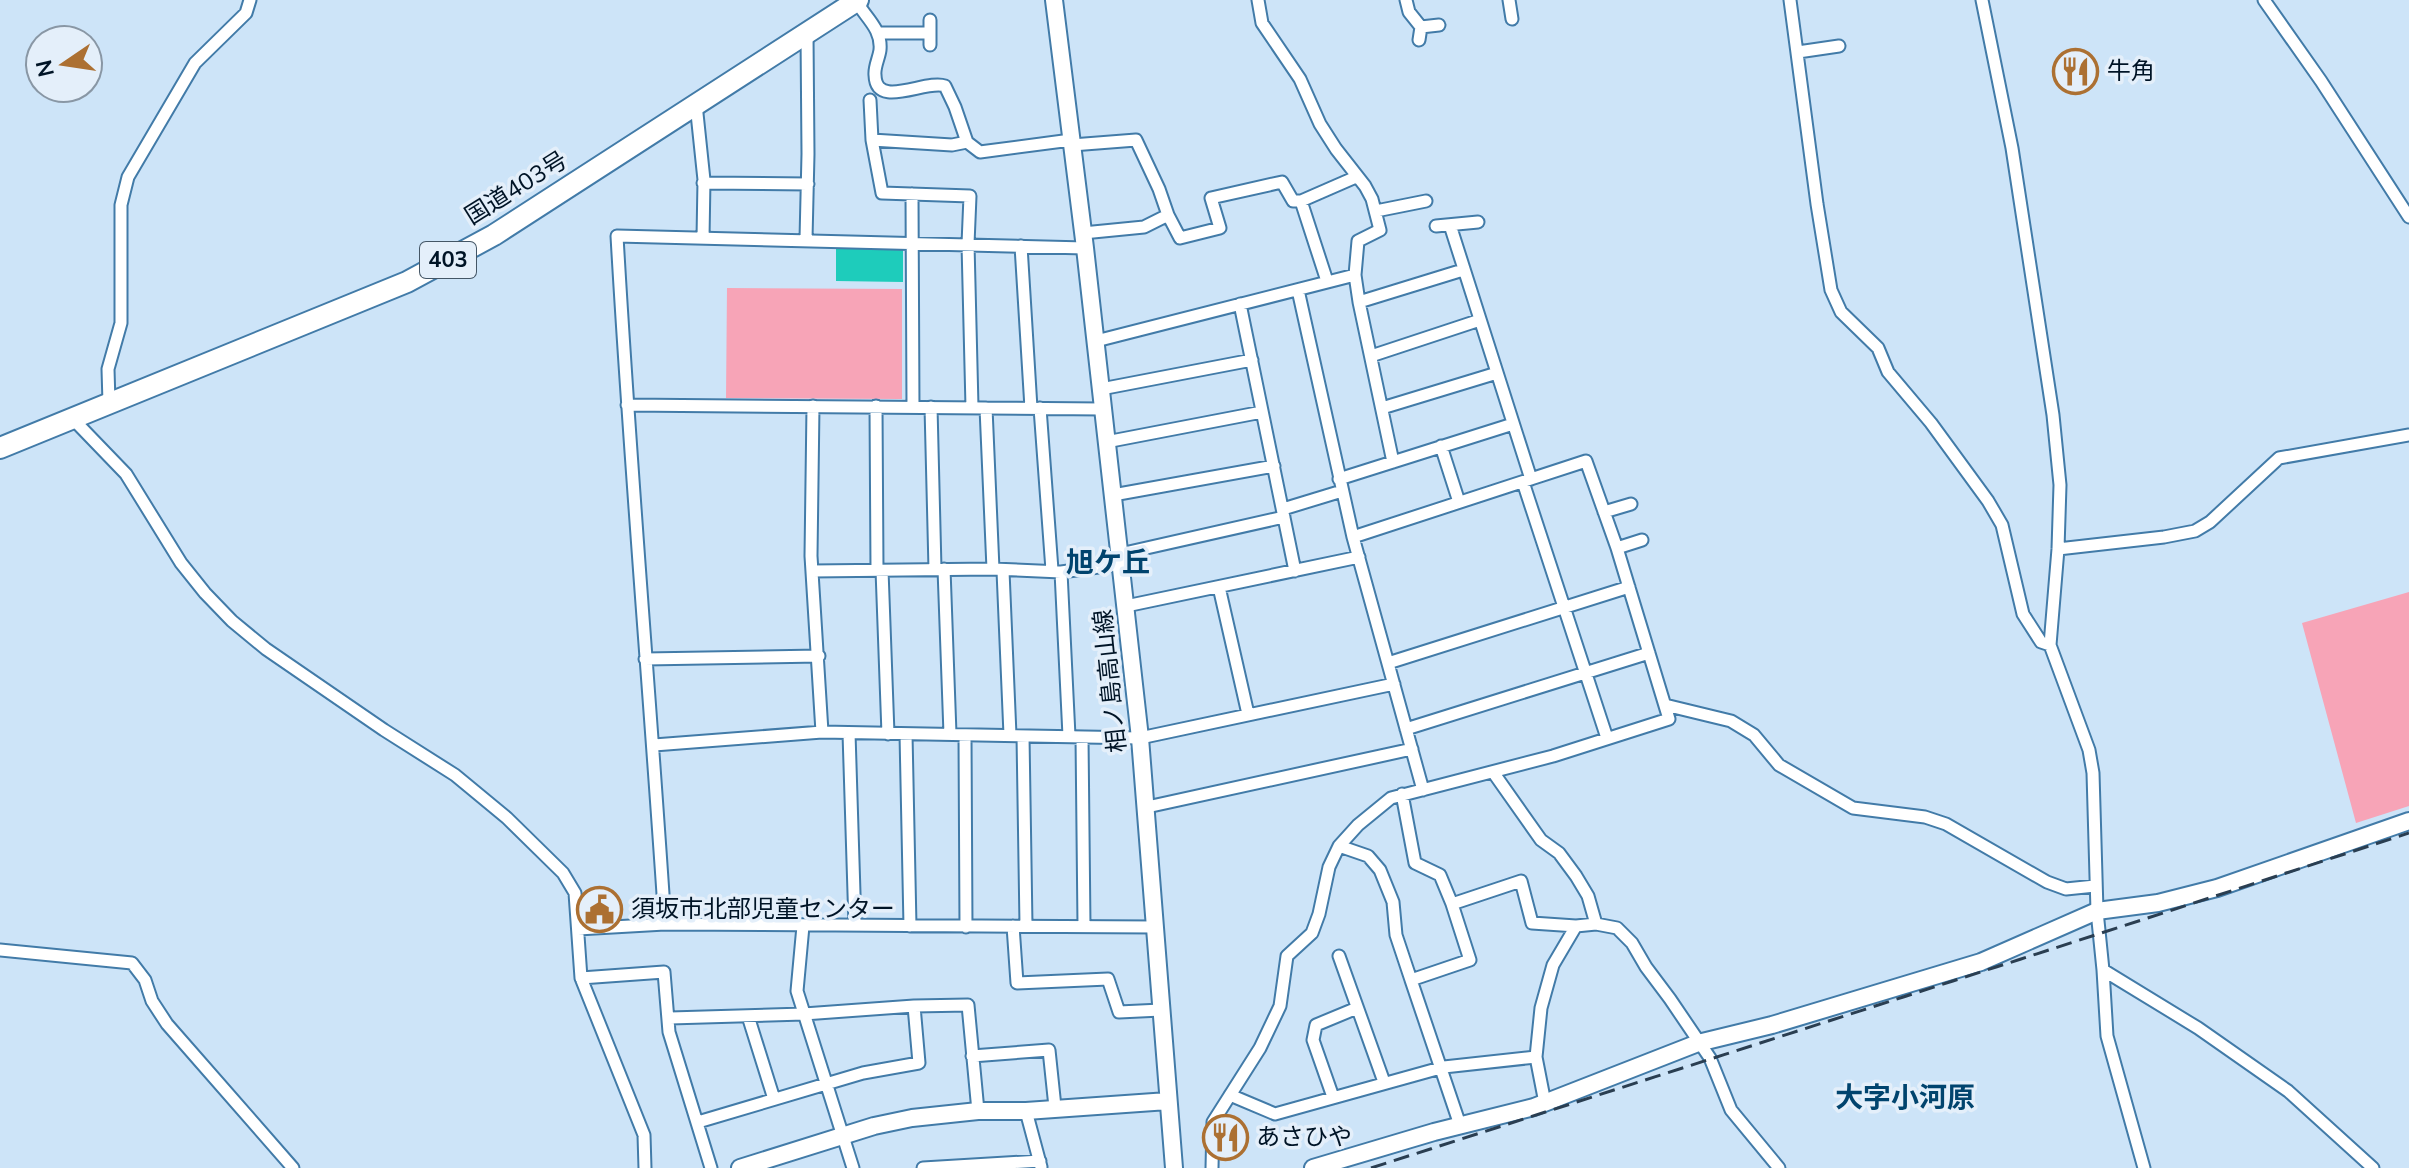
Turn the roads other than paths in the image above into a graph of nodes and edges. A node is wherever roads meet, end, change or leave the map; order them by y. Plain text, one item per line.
1 (250, 0) edge
2 (857, 0) edge
3 (1054, 0) edge
4 (1258, 0) edge
5 (1406, 0) edge
6 (1509, 0) edge
7 (1790, 0) edge
8 (1982, 0) edge
9 (2264, 0) edge
10 (1512, 19) dead end
11 (1439, 25) dead end
12 (878, 33) junction
13 (930, 33) dead end
14 (807, 35) junction
15 (1839, 46) dead end
16 (1798, 52) junction
17 (870, 100) dead end
18 (696, 104) junction
19 (872, 140) junction
20 (967, 142) junction
21 (1071, 143) junction
22 (1356, 177) junction
23 (703, 183) junction
24 (808, 184) junction
25 (912, 194) junction
26 (1301, 201) junction
27 (1426, 201) dead end
28 (2405, 203) edge
29 (1376, 211) junction
30 (1168, 215) junction
31 (2409, 217) edge
32 (1478, 222) dead end
33 (1450, 225) junction
34 (1436, 226) dead end
35 (703, 238) junction
36 (806, 239) junction
37 (1084, 241) junction
38 (910, 244) junction
39 (968, 244) junction
40 (1021, 246) junction
41 (1463, 270) junction
42 (1355, 275) junction
43 (1327, 281) junction
44 (1298, 290) junction
45 (1359, 302) junction
46 (1240, 304) junction
47 (1480, 320) junction
48 (1096, 341) junction
49 (1371, 356) junction
50 (1252, 360) junction
51 (1497, 373) junction
52 (1101, 389) junction
53 (109, 403) junction
54 (627, 405) junction
55 (813, 406) junction
56 (876, 406) junction
57 (913, 407) junction
58 (931, 407) junction
59 (972, 407) junction
60 (986, 408) junction
61 (1036, 408) junction
62 (1382, 408) junction
63 (1102, 409) junction
64 (1262, 412) junction
65 (72, 418) junction
66 (1513, 424) junction
67 (2409, 435) edge
68 (1106, 442) junction
69 (1441, 446) junction
70 (0, 448) edge
71 (1393, 462) junction
72 (1274, 466) junction
73 (1527, 480) junction
74 (1340, 485) junction
75 (1113, 495) junction
76 (1459, 502) junction
77 (1631, 504) dead end
78 (1604, 512) junction
79 (1284, 513) junction
80 (1353, 537) junction
81 (1642, 540) dead end
82 (1617, 548) junction
83 (2058, 549) junction
84 (1359, 557) junction
85 (1120, 559) junction
86 (939, 569) junction
87 (880, 570) junction
88 (998, 570) junction
89 (812, 571) junction
90 (1056, 571) junction
91 (1295, 571) junction
92 (1219, 587) junction
93 (1629, 587) junction
94 (1126, 606) junction
95 (1565, 608) junction
96 (2050, 645) junction
97 (1649, 653) junction
98 (819, 656) junction
99 (645, 659) junction
100 (1388, 663) junction
101 (1586, 672) junction
102 (1394, 684) junction
103 (1665, 705) junction
104 (1248, 714) junction
105 (1406, 729) junction
106 (822, 732) junction
107 (849, 733) junction
108 (888, 734) junction
109 (906, 734) junction
110 (950, 734) junction
111 (965, 735) junction
112 (1016, 735) junction
113 (1076, 736) junction
114 (1140, 738) junction
115 (1607, 738) junction
116 (654, 745) junction
117 (1412, 749) junction
118 (1493, 772) junction
119 (1423, 790) junction
120 (1402, 794) junction
121 (1147, 807) junction
122 (2409, 821) edge
123 (1339, 846) junction
124 (2095, 886) junction
125 (1452, 904) junction
126 (2097, 911) junction
127 (665, 924) junction
128 (1596, 924) junction
129 (855, 925) junction
130 (803, 926) junction
131 (910, 926) junction
132 (1019, 926) junction
133 (1084, 926) junction
134 (1576, 926) junction
135 (966, 927) junction
136 (1156, 927) junction
137 (578, 929) junction
138 (0, 950) edge
139 (1339, 956) dead end
140 (2103, 970) junction
141 (581, 978) junction
142 (1411, 980) junction
143 (914, 1006) junction
144 (1357, 1008) junction
145 (1161, 1010) junction
146 (804, 1014) junction
147 (748, 1016) junction
148 (670, 1018) junction
149 (1698, 1043) junction
150 (972, 1056) junction
151 (1536, 1057) junction
152 (1440, 1068) junction
153 (1384, 1082) junction
154 (826, 1083) junction
155 (1230, 1095) junction
156 (1333, 1097) junction
157 (774, 1099) junction
158 (1168, 1101) junction
159 (1545, 1103) junction
160 (1055, 1107) junction
161 (978, 1111) junction
162 (1026, 1111) junction
163 (698, 1122) junction
164 (1460, 1125) junction
165 (843, 1136) junction
166 (1041, 1164) edge
167 (962, 1167) edge
168 (293, 1168) edge
169 (645, 1168) edge
170 (711, 1168) edge
171 (740, 1168) edge
172 (853, 1168) edge
173 (923, 1168) edge
174 (1174, 1168) edge
175 (1212, 1168) edge
176 (1313, 1168) edge
177 (1779, 1168) edge
178 (2144, 1168) edge
179 (2373, 1168) edge

1 - 53 street
2 - 12 street
2 - 14 highway, 国道403号 / 403
3 - 21 street, 相ノ島高山線
4 - 22 street
5 - 11 street
6 - 10 street
7 - 16 street
8 - 83 street
9 - 28 street
12 - 13 street
12 - 20 street
14 - 18 highway, 国道403号 / 403
14 - 24 street
15 - 16 street
16 - 96 street
17 - 19 street
18 - 23 street
18 - 53 highway, 国道403号 / 403
19 - 20 street
19 - 25 street
20 - 21 street
21 - 30 street
21 - 37 street, 相ノ島高山線
22 - 26 street
22 - 29 street
23 - 24 street
23 - 35 street
24 - 36 street
25 - 38 street
25 - 39 street
26 - 30 street
26 - 43 street
27 - 29 street
28 - 31 street
29 - 42 street
30 - 37 street
32 - 33 street
33 - 34 street
33 - 41 street
35 - 36 street
35 - 54 street
36 - 38 street
37 - 40 street
37 - 48 street, 相ノ島高山線
38 - 39 street
38 - 57 street
39 - 40 street
39 - 59 street
40 - 61 street
41 - 45 street
41 - 47 street
42 - 43 street
42 - 45 street
43 - 44 street
44 - 46 street
44 - 74 street
45 - 49 street
46 - 48 street
46 - 50 street
47 - 49 street
47 - 51 street
48 - 52 street, 相ノ島高山線
49 - 62 street
50 - 52 street
50 - 64 street
51 - 62 street
51 - 66 street
52 - 63 street, 相ノ島高山線
53 - 65 highway, 国道403号 / 403
54 - 55 street
54 - 99 street
55 - 56 street
55 - 89 street
56 - 57 street
56 - 87 street
57 - 58 street
58 - 59 street
58 - 86 street
59 - 60 street
60 - 61 street
60 - 88 street
61 - 63 street
61 - 90 street
62 - 71 street
63 - 68 street, 相ノ島高山線
64 - 68 street
64 - 72 street
65 - 70 highway, 国道403号 / 403
65 - 137 street
66 - 69 street
66 - 73 street
67 - 83 street
68 - 75 street, 相ノ島高山線
69 - 71 street
69 - 76 street
71 - 74 street
72 - 75 street
72 - 79 street
73 - 76 street
73 - 78 street
73 - 95 street
74 - 79 street
74 - 80 street
75 - 85 street, 相ノ島高山線
76 - 80 street
77 - 78 street
78 - 82 street
79 - 85 street
79 - 91 street
80 - 84 street
81 - 82 street
82 - 93 street
83 - 96 street
84 - 91 street
84 - 100 street
85 - 90 street
85 - 94 street, 相ノ島高山線
86 - 87 street
86 - 88 street
86 - 110 street
87 - 89 street
87 - 108 street
88 - 90 street
88 - 112 street
89 - 98 street
90 - 113 street
91 - 92 street
92 - 94 street
92 - 104 street
93 - 95 street
93 - 97 street
94 - 114 street, 相ノ島高山線
95 - 100 street
95 - 101 street
96 - 124 street
97 - 101 street
97 - 103 street
98 - 99 street
98 - 106 street
99 - 116 street
100 - 102 street
101 - 105 street
101 - 115 street
102 - 104 street
102 - 105 street
103 - 115 street
103 - 124 street
104 - 114 street
105 - 117 street
106 - 107 street
106 - 116 street
107 - 108 street
107 - 129 street
108 - 109 street
109 - 110 street
109 - 131 street
110 - 111 street
111 - 112 street
111 - 135 street
112 - 113 street
112 - 132 street
113 - 114 street
113 - 133 street
114 - 121 street, 相ノ島高山線
115 - 118 street
116 - 127 street
117 - 119 street
117 - 121 street
118 - 119 street
118 - 128 street
119 - 120 street
120 - 123 street
120 - 125 street
121 - 136 street, 相ノ島高山線
122 - 126 street
123 - 142 street
123 - 155 street
124 - 126 street
125 - 134 street
125 - 142 street
126 - 140 street
126 - 149 street
127 - 130 street
127 - 137 street
128 - 134 street
128 - 149 street
129 - 130 street
129 - 131 street
130 - 146 street
131 - 135 street
132 - 133 street
132 - 135 street
132 - 145 street
133 - 136 street
134 - 151 street
136 - 145 street, 相ノ島高山線
137 - 141 street
138 - 168 street
139 - 144 street
140 - 178 street
140 - 179 street
141 - 148 street
141 - 169 street
142 - 152 street
143 - 146 street
143 - 150 street
143 - 154 street
144 - 153 street
144 - 156 street
145 - 158 street, 相ノ島高山線
146 - 147 street
146 - 154 street
147 - 148 street
147 - 157 street
148 - 163 street
149 - 159 street
149 - 177 street
150 - 160 street
150 - 161 street
151 - 152 street
151 - 159 street
152 - 153 street
152 - 164 street
153 - 156 street
154 - 157 street
154 - 165 street
155 - 156 street
155 - 175 street
157 - 163 street
158 - 160 street
158 - 174 street, 相ノ島高山線
159 - 164 street
160 - 162 street
161 - 162 street
161 - 165 street
162 - 166 street
163 - 170 street
164 - 176 street
165 - 171 street
165 - 172 street
166 - 167 street
167 - 173 street

